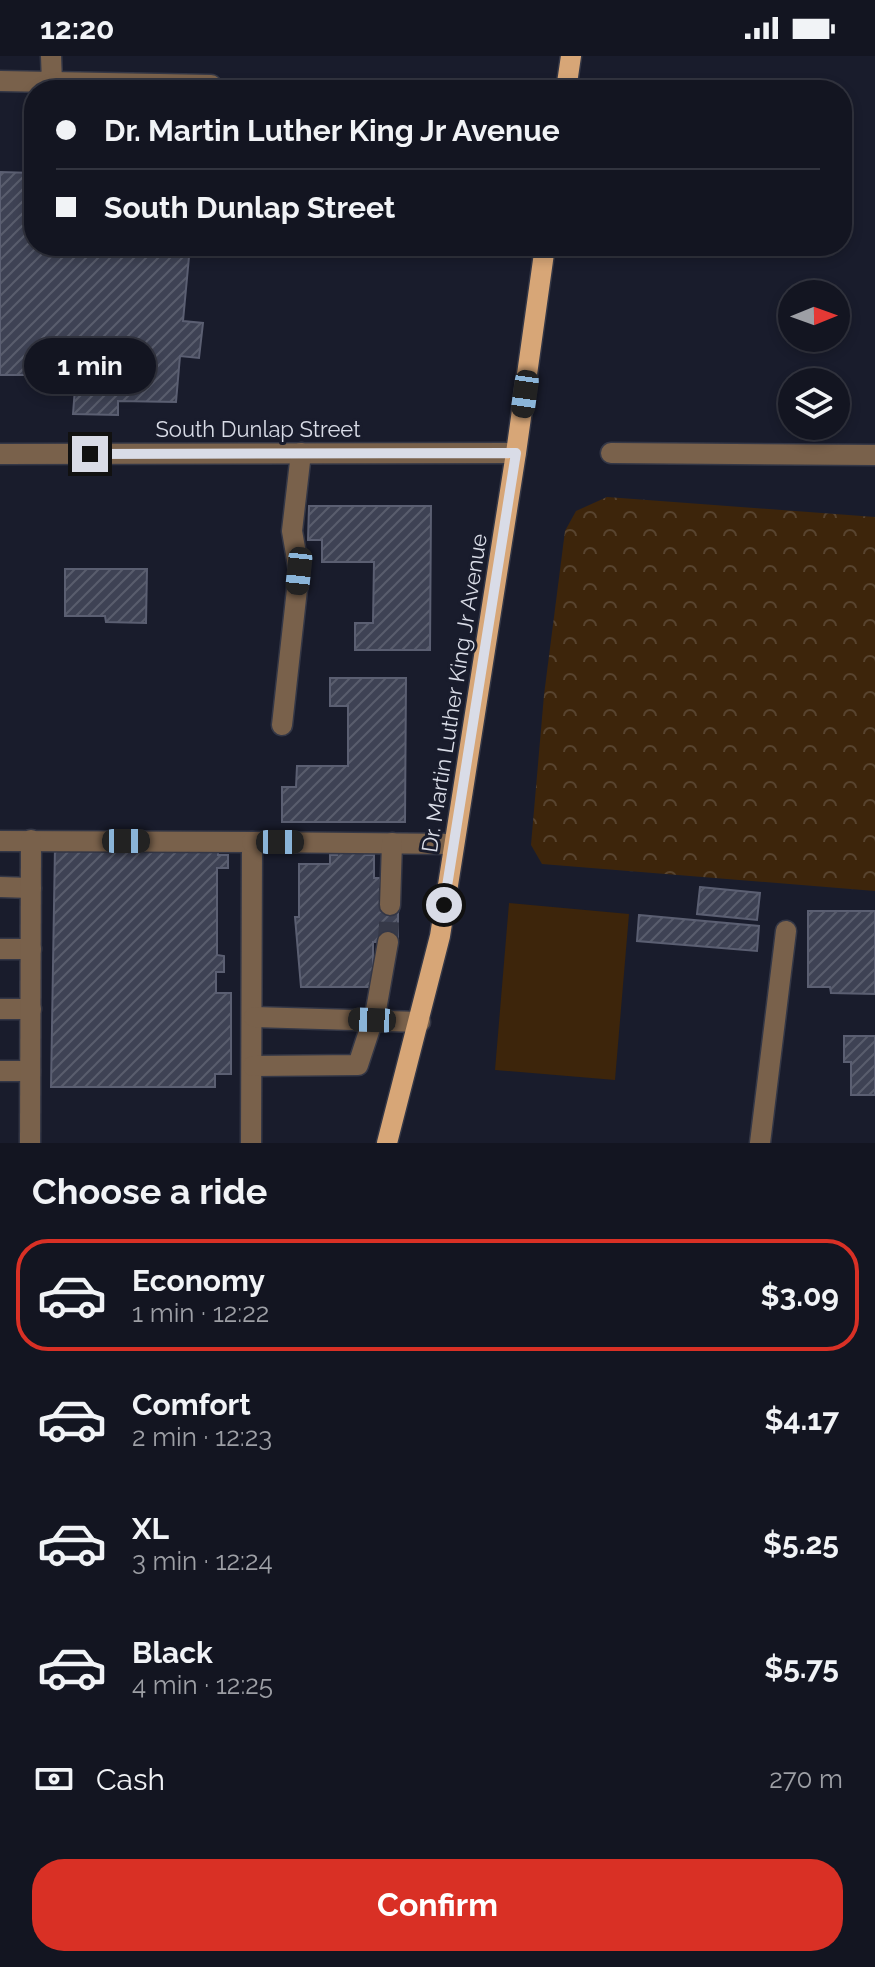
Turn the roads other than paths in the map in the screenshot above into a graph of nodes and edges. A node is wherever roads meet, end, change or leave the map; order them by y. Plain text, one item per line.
1 (51, 56) edge
2 (571, 56) edge
3 (52, 80) edge
4 (567, 80) edge
5 (0, 81) edge
6 (24, 81) edge
7 (544, 256) edge
8 (301, 453) junction
9 (516, 453) junction
10 (611, 453) dead end
11 (0, 454) edge
12 (875, 455) edge
13 (282, 725) dead end
14 (31, 840) junction
15 (0, 841) edge
16 (252, 842) junction
17 (392, 843) junction
18 (454, 844) junction
19 (0, 887) edge
20 (31, 888) junction
21 (390, 905) tunnel mouth
22 (786, 931) dead end
23 (388, 942) tunnel mouth
24 (0, 949) edge
25 (31, 949) junction
26 (0, 1009) edge
27 (31, 1009) junction
28 (254, 1017) junction
29 (372, 1020) junction
30 (420, 1022) junction
31 (253, 1066) junction
32 (0, 1071) edge
33 (30, 1071) junction
34 (30, 1143) edge
35 (251, 1143) edge
36 (387, 1143) edge
37 (760, 1143) edge

1 - 3 street
2 - 4 main road
5 - 6 street
7 - 9 main road, Dr. Martin Luther King Jr Avenue
8 - 9 street, South Dunlap Street
8 - 11 street, South Dunlap Street
8 - 13 street
9 - 18 main road, Dr. Martin Luther King Jr Avenue
10 - 12 street
14 - 15 street
14 - 16 street
14 - 20 street
16 - 17 street
16 - 28 street
17 - 18 street
17 - 21 street
18 - 30 main road, Dr. Martin Luther King Jr Avenue
19 - 20 street
20 - 25 street
22 - 37 street
23 - 29 street
24 - 25 street
25 - 27 street
26 - 27 street
27 - 33 street
28 - 29 street
28 - 31 street
29 - 30 street
29 - 31 street
30 - 36 main road, Dr. Martin Luther King Jr Avenue
31 - 35 street
32 - 33 street
33 - 34 street

